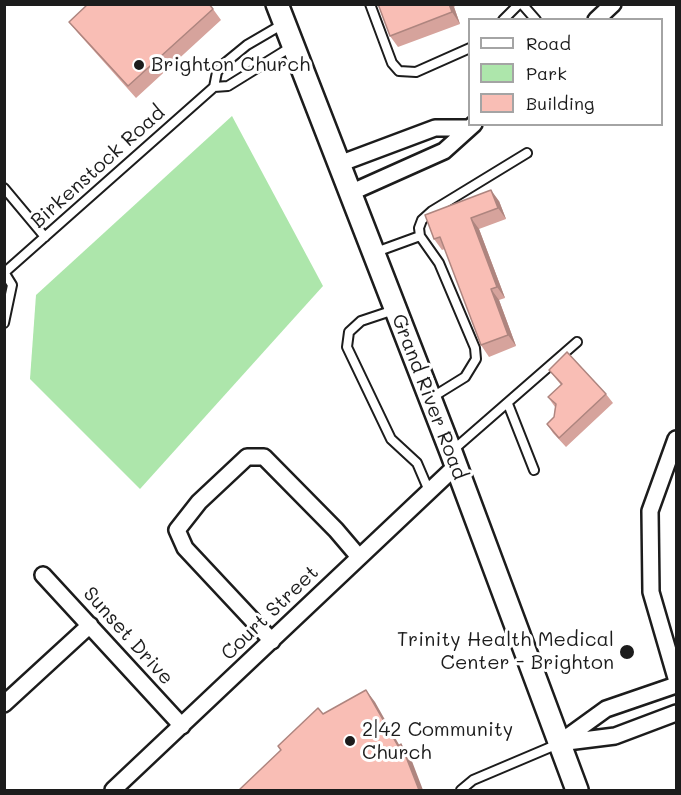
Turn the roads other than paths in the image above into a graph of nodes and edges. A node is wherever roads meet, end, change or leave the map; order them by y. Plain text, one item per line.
1 (370, 4) edge
2 (521, 4) edge
3 (613, 4) edge
4 (280, 14) edge
5 (505, 18) edge
6 (534, 18) edge
7 (598, 18) edge
8 (293, 46) junction
9 (468, 49) edge
10 (214, 87) junction
11 (472, 126) edge
12 (527, 153) dead end
13 (339, 165) junction
14 (4, 188) edge
15 (350, 193) junction
16 (420, 236) junction
17 (45, 237) junction
18 (374, 253) junction
19 (4, 272) edge
20 (396, 310) junction
21 (4, 323) edge
22 (577, 342) dead end
23 (430, 399) junction
24 (508, 404) junction
25 (676, 439) edge
26 (454, 459) junction
27 (534, 470) dead end
28 (429, 491) junction
29 (359, 557) junction
30 (44, 575) dead end
31 (90, 625) junction
32 (272, 641) junction
33 (676, 678) edge
34 (676, 684) edge
35 (4, 704) edge
36 (676, 713) edge
37 (182, 726) junction
38 (559, 743) junction
39 (113, 790) edge
40 (461, 790) edge
41 (577, 790) edge

1 - 9 lane
2 - 5 lane
2 - 6 lane
3 - 7 street
4 - 8 main road, Grand River Road
4 - 10 lane, Birkenstock Road
8 - 10 lane, Birkenstock Road
8 - 13 main road, Grand River Road
10 - 17 lane, Birkenstock Road
11 - 13 street
11 - 15 street
12 - 16 lane
13 - 15 main road, Grand River Road
14 - 17 lane
15 - 18 main road, Grand River Road
16 - 18 lane
16 - 23 lane
17 - 19 lane, Birkenstock Road
18 - 20 main road, Grand River Road
19 - 21 lane
20 - 23 main road, Grand River Road
20 - 28 lane
22 - 24 lane
23 - 26 main road, Grand River Road
24 - 26 lane
24 - 27 lane
25 - 33 street
26 - 28 street, Court Street
26 - 38 main road, Grand River Road
28 - 29 street, Court Street
29 - 32 street, Court Street
29 - 32 street
30 - 31 street, Sunset Drive
31 - 35 street
31 - 37 street, Sunset Drive
32 - 37 street, Court Street
34 - 38 street
36 - 38 street
37 - 39 street, Court Street
38 - 40 lane
38 - 41 main road, Grand River Road

